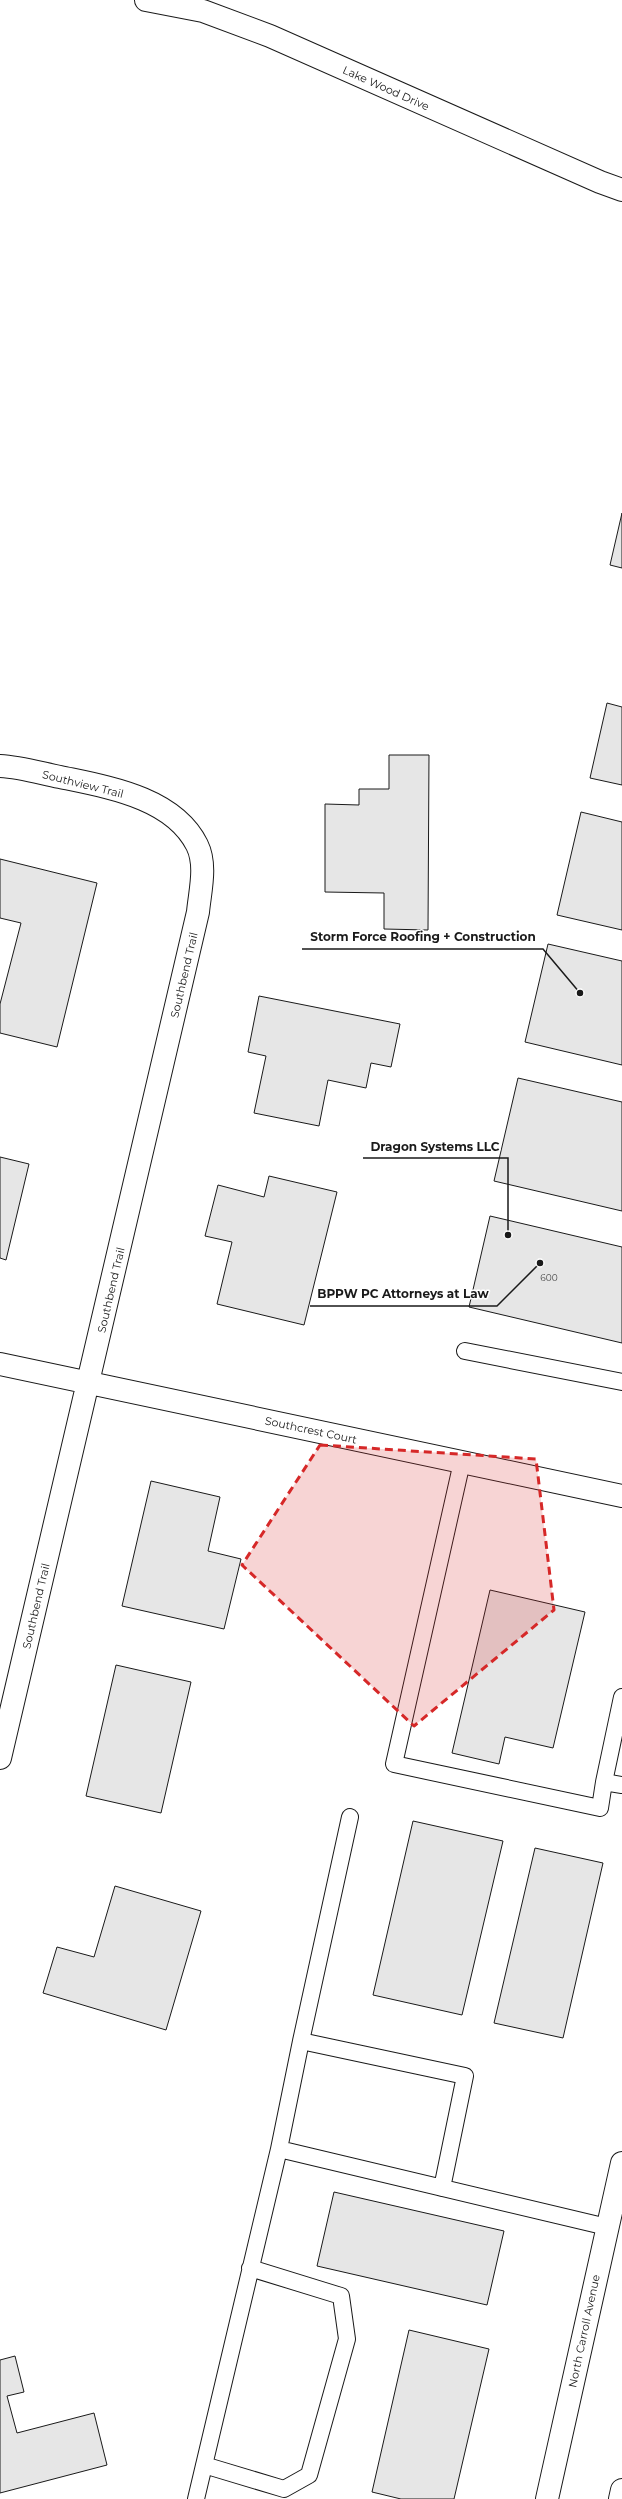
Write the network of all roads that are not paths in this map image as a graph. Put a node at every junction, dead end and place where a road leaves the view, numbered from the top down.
1 (146, 0) edge
2 (622, 190) edge
3 (0, 766) edge
4 (183, 825) joint
5 (465, 1351) dead end
6 (0, 1364) edge
7 (622, 1382) edge
8 (89, 1384) junction
9 (462, 1462) junction
10 (622, 1496) edge
11 (622, 1697) edge
12 (0, 1758) edge
13 (604, 1782) junction
14 (622, 1785) edge
15 (350, 1817) dead end
16 (301, 2040) junction
17 (278, 2149) junction
18 (622, 2163) edge
19 (442, 2188) junction
20 (607, 2227) junction
21 (250, 2268) junction
22 (204, 2464) junction
23 (622, 2490) edge
24 (196, 2499) edge
25 (547, 2499) edge
26 (620, 2499) edge

1 - 2 street, Lake Wood Drive
3 - 4 street, Southview Trail
4 - 8 street, Southbend Trail
5 - 7 lane
6 - 8 street, Southcrest Court
8 - 9 street, Southcrest Court
8 - 12 street, Southbend Trail
9 - 10 street, Southcrest Court
9 - 13 lane
11 - 13 lane
13 - 14 lane
15 - 16 lane
16 - 17 lane
16 - 19 lane
17 - 19 lane
17 - 21 lane
18 - 20 street, North Carroll Avenue
19 - 20 lane
20 - 25 street, North Carroll Avenue
21 - 22 lane
21 - 22 lane
22 - 24 lane
23 - 26 street

